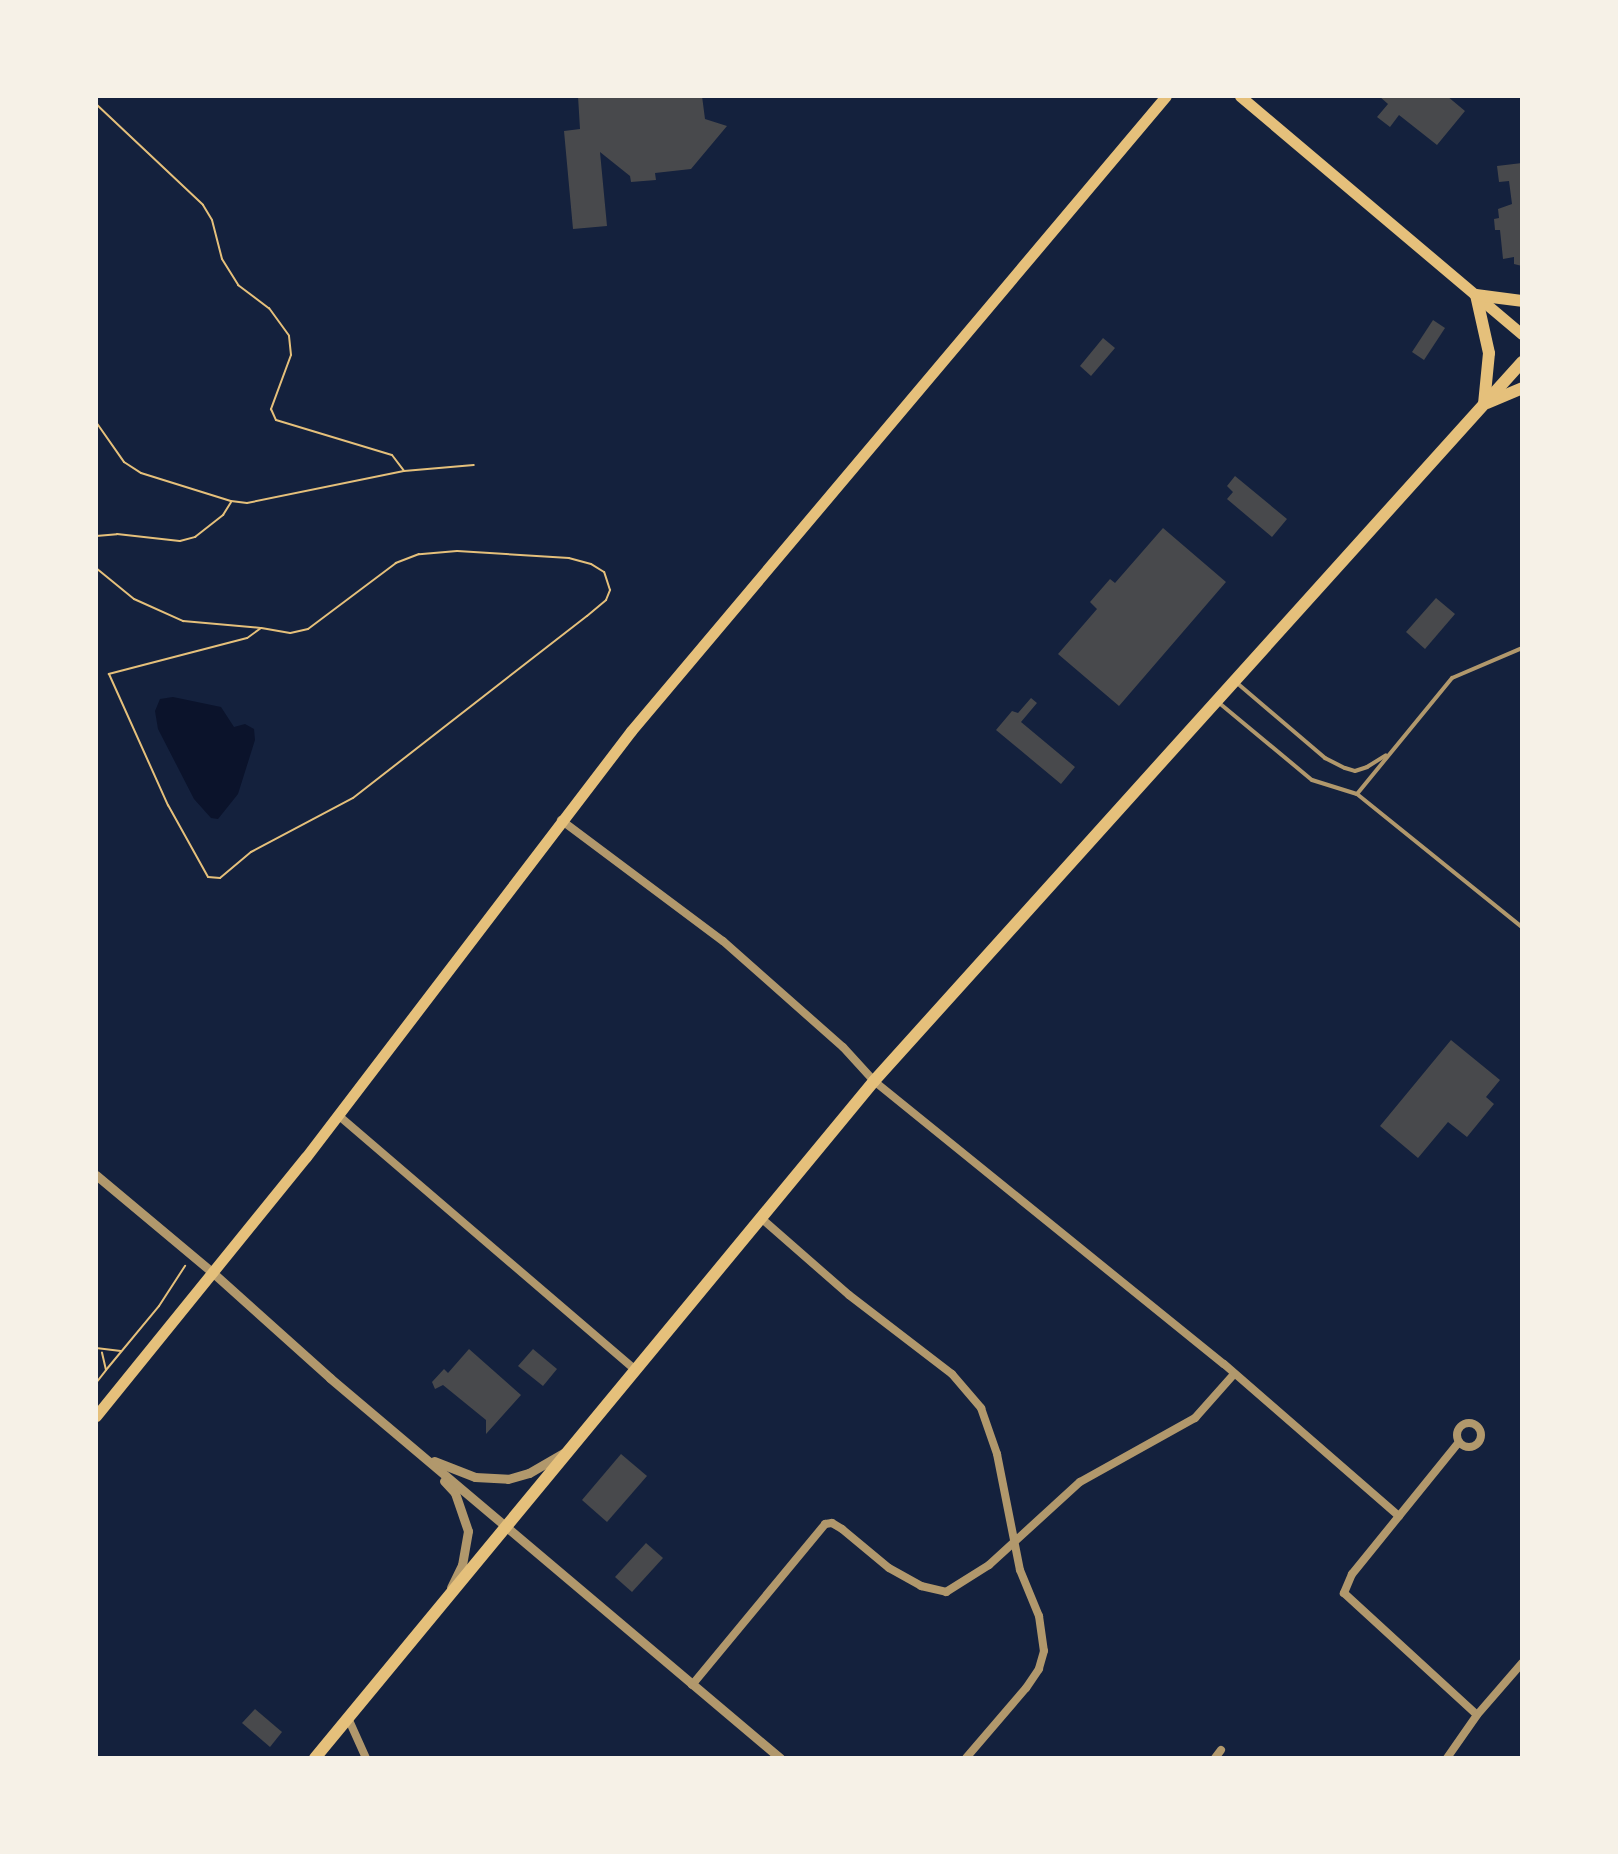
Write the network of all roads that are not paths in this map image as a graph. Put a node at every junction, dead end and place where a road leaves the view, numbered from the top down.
1 (1166, 96) edge
2 (1240, 96) edge
3 (1476, 295) junction
4 (1522, 301) edge
5 (1522, 334) edge
6 (1522, 362) edge
7 (1522, 388) edge
8 (1484, 404) junction
9 (1522, 648) edge
10 (1234, 680) junction
11 (1218, 697) junction
12 (1392, 752) junction
13 (1357, 794) junction
14 (561, 820) junction
15 (1522, 927) edge
16 (874, 1081) junction
17 (338, 1115) junction
18 (96, 1175) edge
19 (761, 1218) junction
20 (212, 1272) junction
21 (636, 1370) junction
22 (1234, 1374) junction
23 (96, 1416) edge
24 (1459, 1442) dead end
25 (571, 1448) junction
26 (424, 1457) junction
27 (1399, 1516) junction
28 (506, 1527) junction
29 (1014, 1542) junction
30 (445, 1601) junction
31 (1522, 1663) edge
32 (692, 1685) junction
33 (1477, 1715) junction
34 (348, 1718) junction
35 (1221, 1750) dead end
36 (315, 1758) edge
37 (366, 1758) edge
38 (780, 1758) edge
39 (966, 1758) edge
40 (1215, 1758) edge
41 (1447, 1758) edge

1 - 14 main road
2 - 3 main road
3 - 4 main road
3 - 5 main road
3 - 8 main road
6 - 8 main road
7 - 8 main road
8 - 10 main road
9 - 12 lane
10 - 11 main road
10 - 12 lane
11 - 13 lane
11 - 16 main road
12 - 13 lane
13 - 15 lane
14 - 16 street
14 - 17 main road
16 - 19 main road
16 - 22 street
17 - 20 main road
17 - 21 street
18 - 20 street
19 - 21 main road
19 - 29 street
20 - 23 main road
20 - 26 street
21 - 25 main road
22 - 27 street
22 - 29 street
24 - 27 street
25 - 26 street
25 - 28 main road
26 - 28 street
26 - 30 street
27 - 33 street
28 - 30 main road
28 - 32 street
29 - 32 street
29 - 39 street
30 - 34 main road
31 - 33 street
32 - 38 street
33 - 41 street
34 - 36 main road
34 - 37 street
35 - 40 street

